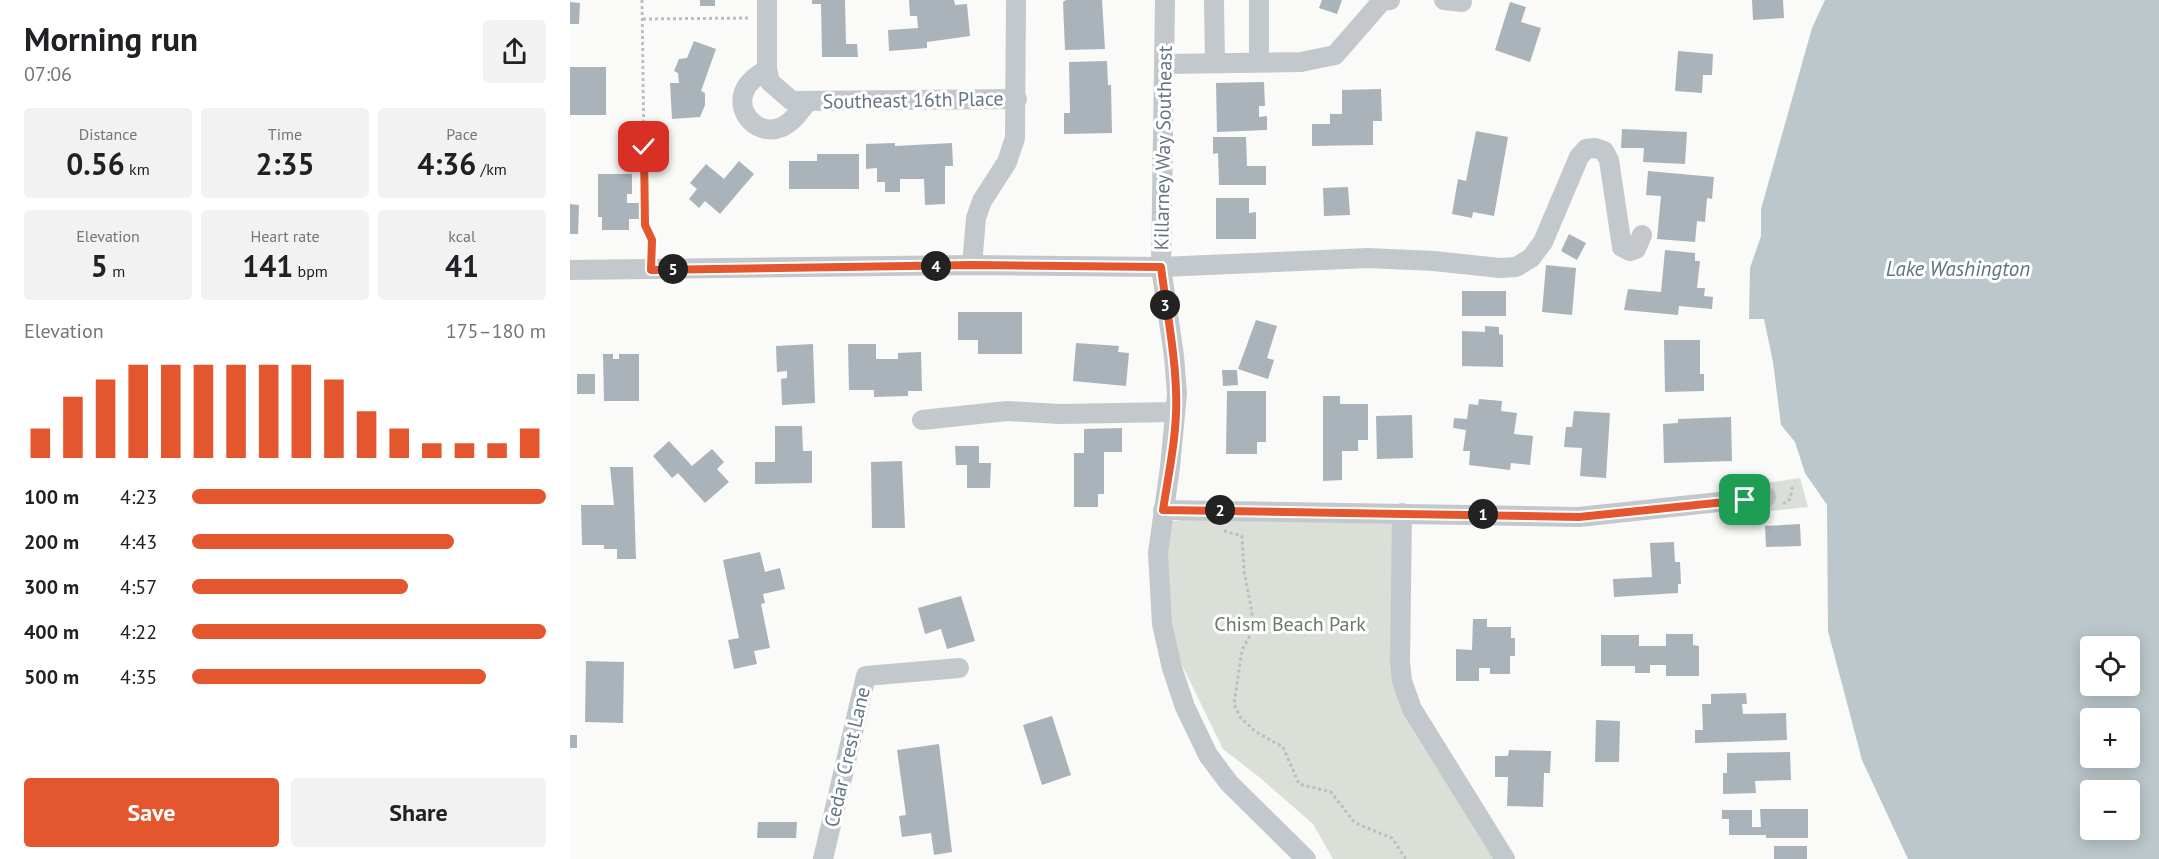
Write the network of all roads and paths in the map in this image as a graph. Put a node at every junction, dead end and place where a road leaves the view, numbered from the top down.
1 (642, 0) edge
2 (1016, 0) edge
3 (1165, 0) edge
4 (1214, 0) edge
5 (1259, 0) edge
6 (1390, 0) edge
7 (767, 9) edge
8 (642, 19) junction
9 (1259, 62) junction
10 (1215, 63) junction
11 (1164, 64) junction
12 (767, 69) junction
13 (1017, 99) junction
14 (808, 101) junction
15 (1642, 235) dead end
16 (972, 265) junction
17 (1161, 267) junction
18 (570, 270) edge
19 (651, 270) junction
20 (1175, 412) junction
21 (922, 420) dead end
22 (1766, 497) dead end
23 (1163, 510) junction
24 (1402, 513) junction
25 (1213, 531) dead end
26 (959, 668) dead end
27 (823, 859) edge
28 (1306, 859) edge
29 (1406, 859) edge
30 (1504, 859) edge

1 - 8 path
2 - 13 street
3 - 11 street, Killarney Way Southeast
4 - 10 street
5 - 9 street
6 - 9 street
7 - 8 path
7 - 12 street
8 - 19 path
9 - 10 street
10 - 11 street
11 - 17 street, Killarney Way Southeast
12 - 14 street, Southeast 16th Place
12 - 14 street, Southeast 16th Place
13 - 14 street, Southeast 16th Place
13 - 16 street
15 - 17 street
16 - 17 street
16 - 19 street
17 - 20 street, Killarney Way Southeast
18 - 19 street
20 - 21 street
20 - 23 street, Killarney Way Southeast
22 - 24 street
23 - 24 street
23 - 28 street, Killarney Way Southeast
24 - 30 street
25 - 29 path
26 - 27 street, Cedar Crest Lane

